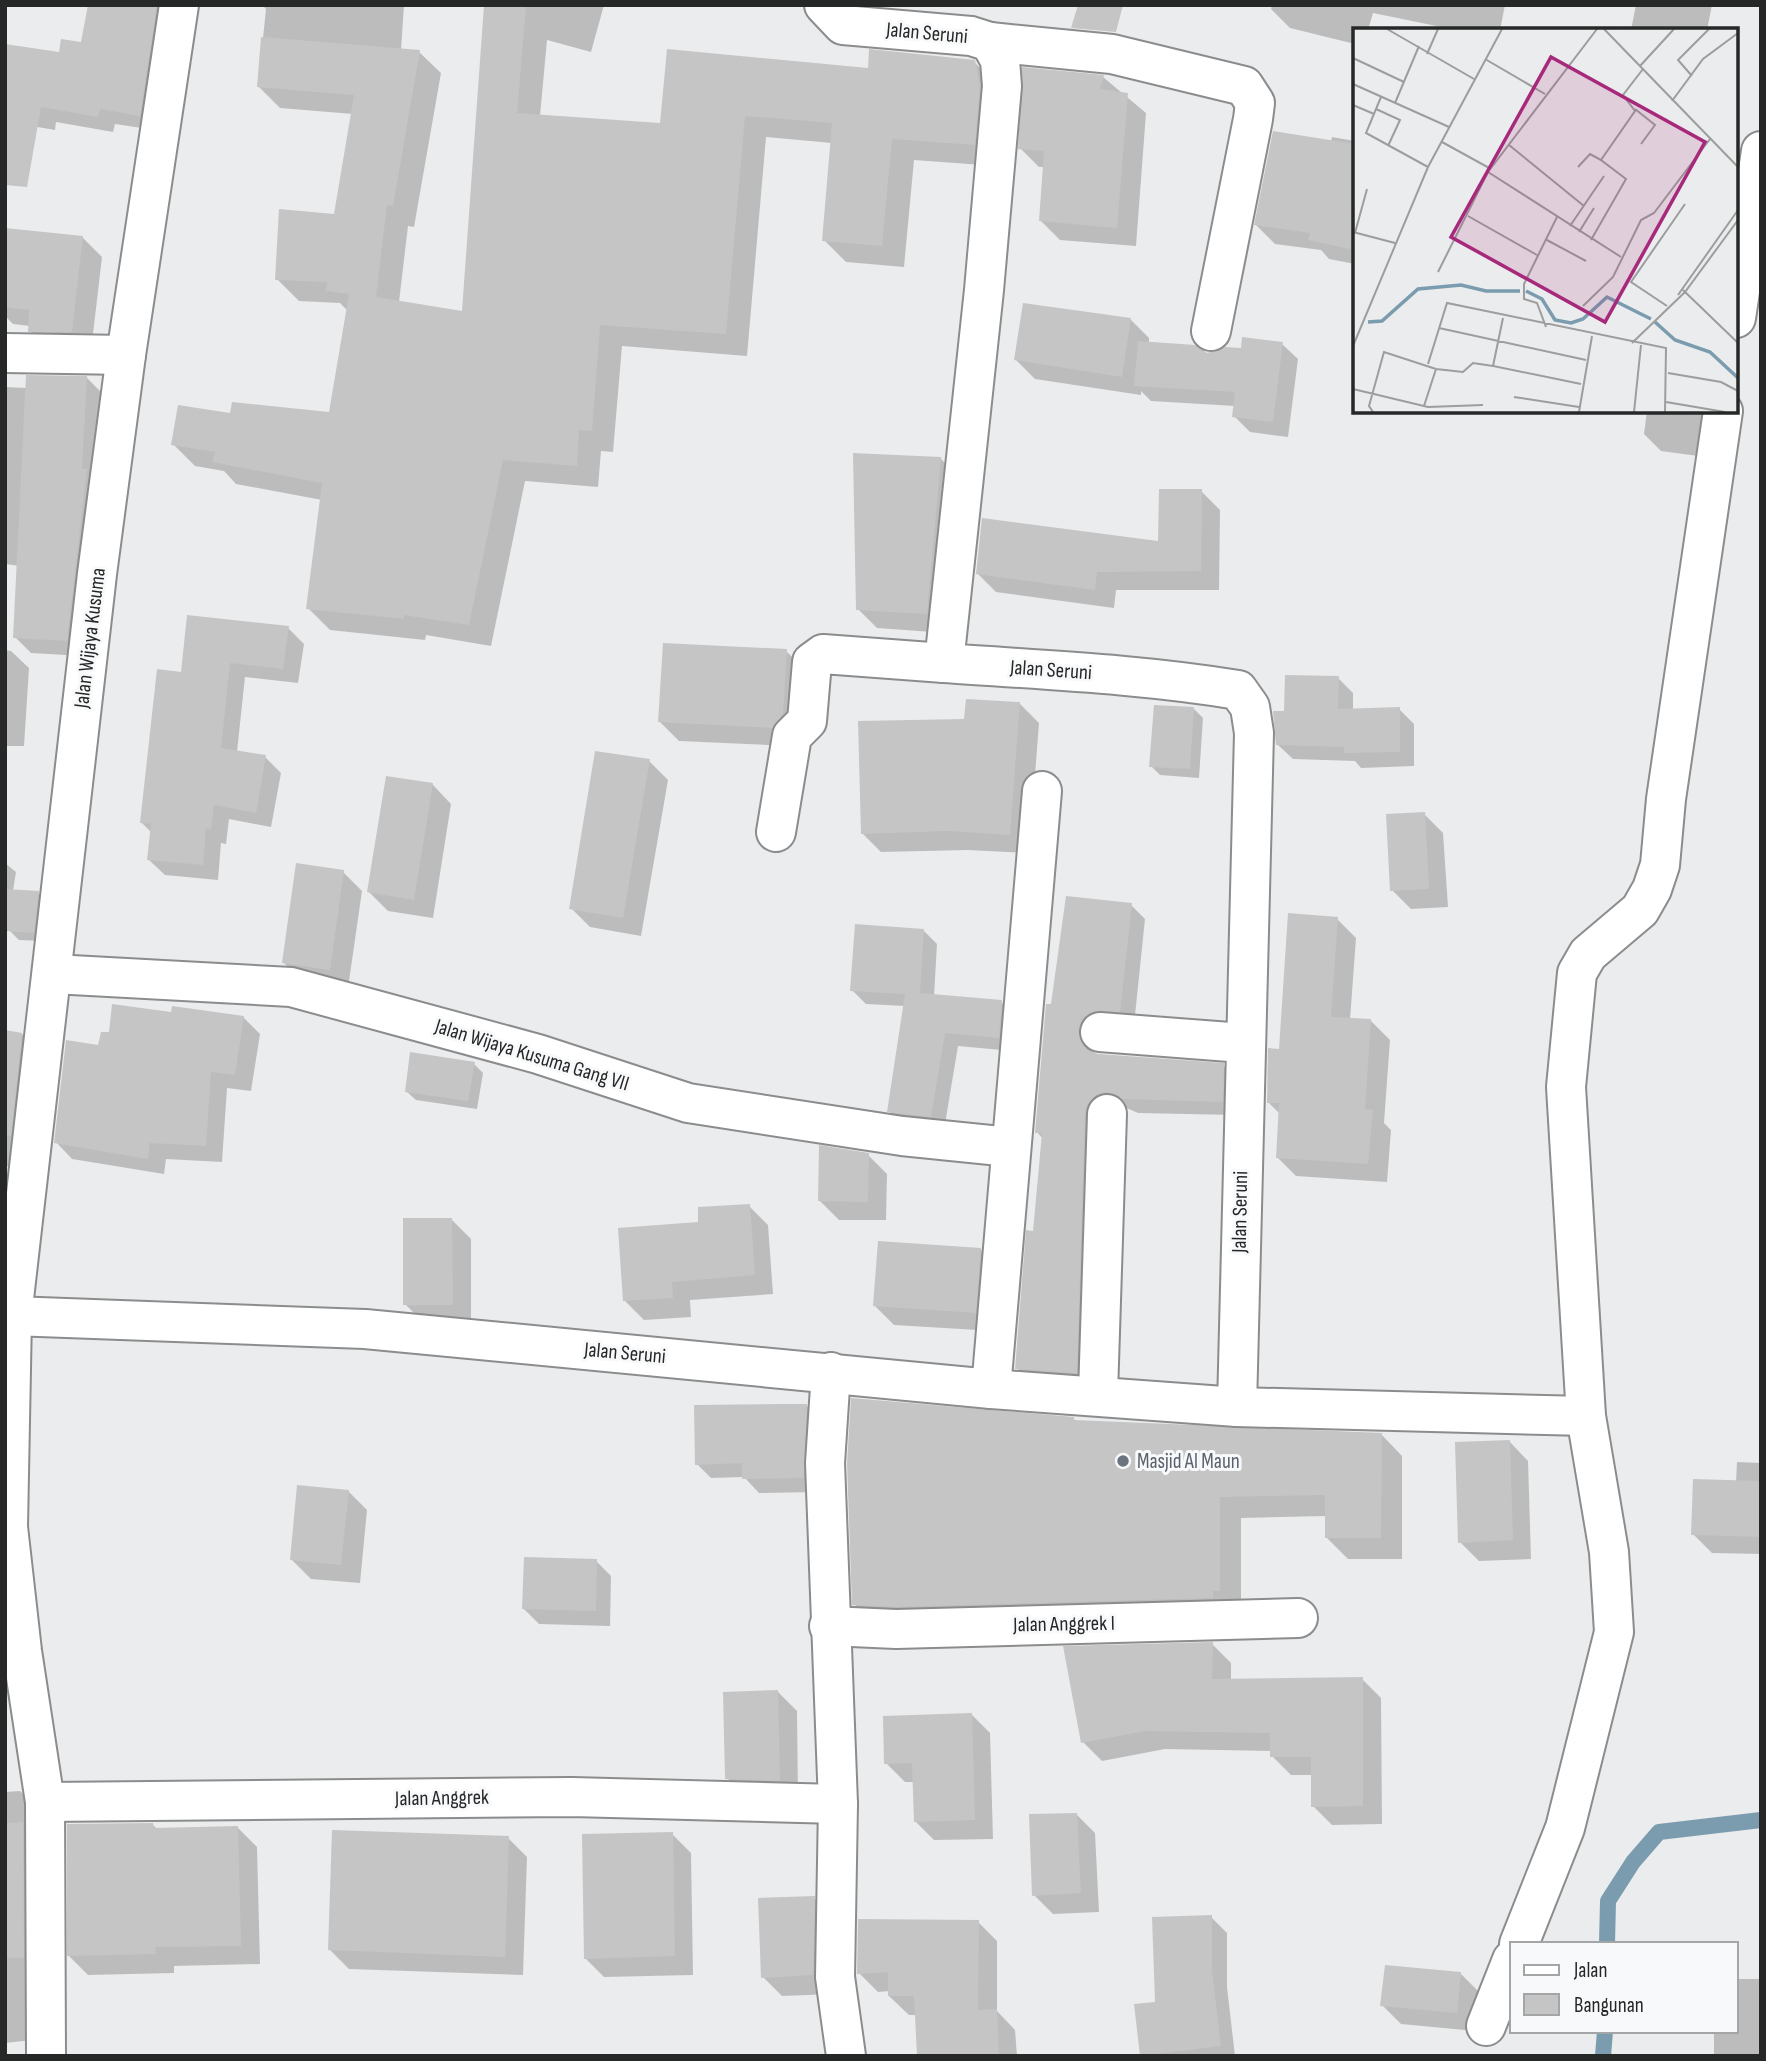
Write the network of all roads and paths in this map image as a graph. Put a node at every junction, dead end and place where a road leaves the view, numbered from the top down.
1 (178, 5) edge
2 (824, 5) edge
3 (990, 42) junction
4 (1761, 151) edge
5 (1738, 305) edge
6 (1211, 331) dead end
7 (5, 353) edge
8 (126, 355) junction
9 (1723, 413) edge
10 (944, 663) junction
11 (1042, 791) dead end
12 (776, 832) dead end
13 (53, 974) junction
14 (1100, 1032) dead end
15 (1243, 1044) junction
16 (1107, 1114) dead end
17 (1010, 1147) junction
18 (10, 1273) edge
19 (12, 1316) junction
20 (831, 1372) junction
21 (991, 1389) junction
22 (1098, 1394) junction
23 (1237, 1408) junction
24 (1586, 1416) junction
25 (1298, 1618) dead end
26 (829, 1626) junction
27 (45, 1802) junction
28 (838, 1804) junction
29 (1520, 1942) edge
30 (1510, 1965) edge
31 (1486, 2026) dead end
32 (844, 2045) edge
33 (46, 2056) edge

1 - 8 street, Jalan Wijaya Kusuma
2 - 3 street, Jalan Seruni
3 - 6 street
3 - 10 street, Jalan Seruni
4 - 5 street
7 - 8 street
8 - 13 street, Jalan Wijaya Kusuma
9 - 24 street
10 - 12 street
10 - 15 street, Jalan Seruni
11 - 17 street
13 - 17 street, Jalan Wijaya Kusuma Gang VII
13 - 18 street, Jalan Wijaya Kusuma
14 - 15 street
15 - 23 street, Jalan Seruni
16 - 22 street
17 - 21 street
18 - 19 street, Jalan Wijaya Kusuma
19 - 20 street, Jalan Seruni
19 - 27 street, Jalan Wijaya Kusuma
20 - 21 street, Jalan Seruni
20 - 26 street
21 - 22 street, Jalan Seruni
22 - 23 street, Jalan Seruni
23 - 24 street, Jalan Seruni
24 - 29 street
25 - 26 street, Jalan Anggrek I
26 - 28 street
27 - 28 street, Jalan Anggrek
27 - 33 street, Jalan Wijaya Kusuma
28 - 32 street
30 - 31 street

